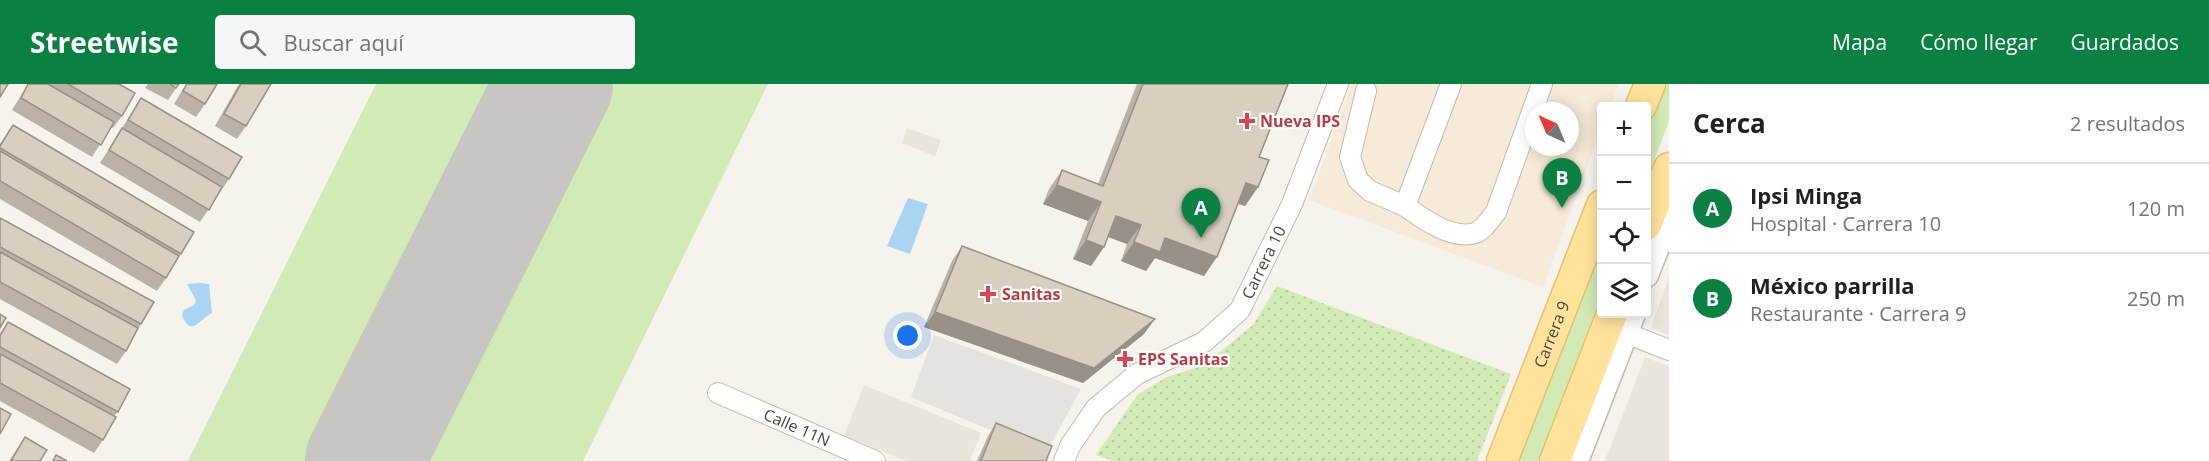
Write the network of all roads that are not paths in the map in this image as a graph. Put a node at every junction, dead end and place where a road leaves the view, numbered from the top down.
1 (1338, 84) edge
2 (1451, 84) edge
3 (1542, 84) edge
4 (1650, 84) edge
5 (1361, 86) edge
6 (1643, 102) edge
7 (1669, 168) edge
8 (1405, 206) junction
9 (1600, 210) edge
10 (1651, 215) edge
11 (1669, 217) edge
12 (1651, 264) edge
13 (1620, 322) edge
14 (1669, 350) edge
15 (718, 393) dead end
16 (875, 461) edge
17 (1064, 461) edge
18 (1502, 461) edge
19 (1555, 461) edge
20 (1576, 461) edge

1 - 17 street, Carrera 10
2 - 8 street
3 - 8 street
4 - 6 main road
5 - 8 street
7 - 10 main road
9 - 18 main road, Carrera 9
11 - 12 street
13 - 14 street
13 - 19 main road
13 - 20 street
15 - 16 street, Calle 11N

